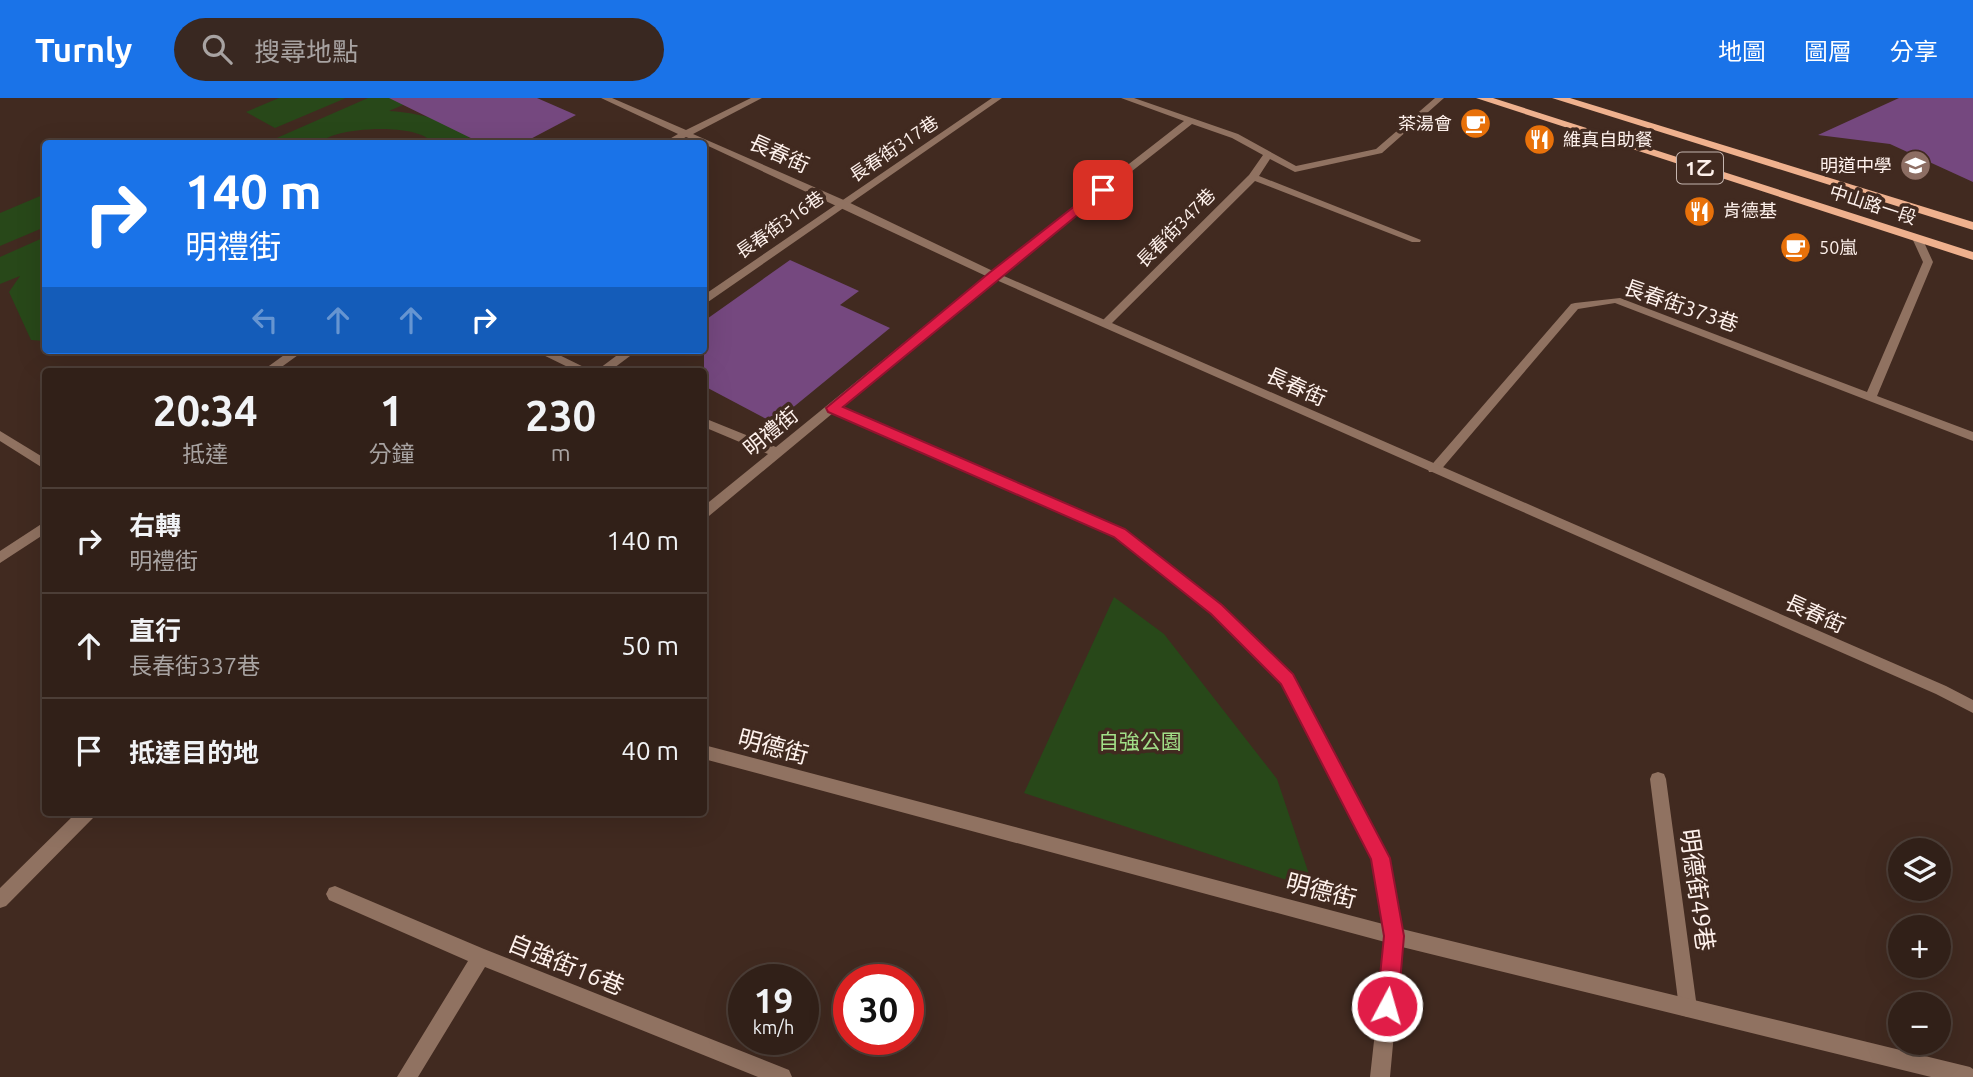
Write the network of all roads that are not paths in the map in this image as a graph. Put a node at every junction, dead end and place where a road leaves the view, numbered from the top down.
1 (605, 98) edge
2 (758, 98) edge
3 (998, 98) edge
4 (1440, 98) edge
5 (1482, 98) edge
6 (1558, 98) edge
7 (1132, 99) edge
8 (1191, 121) junction
9 (684, 134) junction
10 (673, 140) edge
11 (698, 140) edge
12 (707, 144) edge
13 (1268, 154) junction
14 (1253, 177) junction
15 (842, 203) junction
16 (1973, 226) edge
17 (1917, 238) junction
18 (1416, 240) dead end
19 (1973, 256) edge
20 (993, 275) junction
21 (707, 298) edge
22 (1105, 324) junction
23 (293, 354) edge
24 (548, 354) edge
25 (626, 354) edge
26 (272, 368) edge
27 (579, 368) edge
28 (606, 368) edge
29 (1871, 397) junction
30 (833, 408) junction
31 (707, 423) edge
32 (0, 435) edge
33 (1973, 438) edge
34 (775, 452) junction
35 (42, 463) edge
36 (1434, 469) junction
37 (707, 510) edge
38 (42, 529) edge
39 (0, 558) edge
40 (1973, 707) edge
41 (707, 753) edge
42 (1658, 779) dead end
43 (84, 816) edge
44 (335, 894) dead end
45 (0, 900) edge
46 (1394, 936) junction
47 (481, 957) junction
48 (1688, 1008) junction
49 (407, 1077) edge
50 (782, 1077) edge
51 (1380, 1077) edge
52 (1970, 1077) edge

1 - 9 street, 長春街
2 - 9 street
3 - 15 street, 長春街317巷
4 - 13 street
5 - 17 main road, 中山路一段 / 1乙
6 - 16 main road, 中山路一段 / 1乙
7 - 8 street
8 - 13 street
8 - 20 street, 明禮街
9 - 10 street
9 - 11 street, 長春街
12 - 15 street, 長春街
13 - 14 street, 長春街347巷
14 - 18 street
14 - 22 street, 長春街347巷
15 - 20 street, 長春街
15 - 21 street, 長春街316巷
17 - 19 main road, 中山路一段 / 1乙
17 - 29 street
20 - 22 street, 長春街
20 - 30 street, 明禮街
22 - 36 street, 長春街
23 - 26 street
24 - 27 street
25 - 28 street
29 - 33 street, 長春街373巷
29 - 36 street, 長春街373巷
30 - 34 street, 明禮街
30 - 46 street
31 - 34 street
32 - 35 street
34 - 37 street, 明禮街
36 - 40 street, 長春街
38 - 39 street
41 - 46 street, 明德街
42 - 48 street, 明德街49巷
43 - 45 street
44 - 47 street, 自強街16巷
46 - 48 street, 明德街
46 - 51 street
47 - 49 street
47 - 50 street, 自強街16巷
48 - 52 street, 明德街

